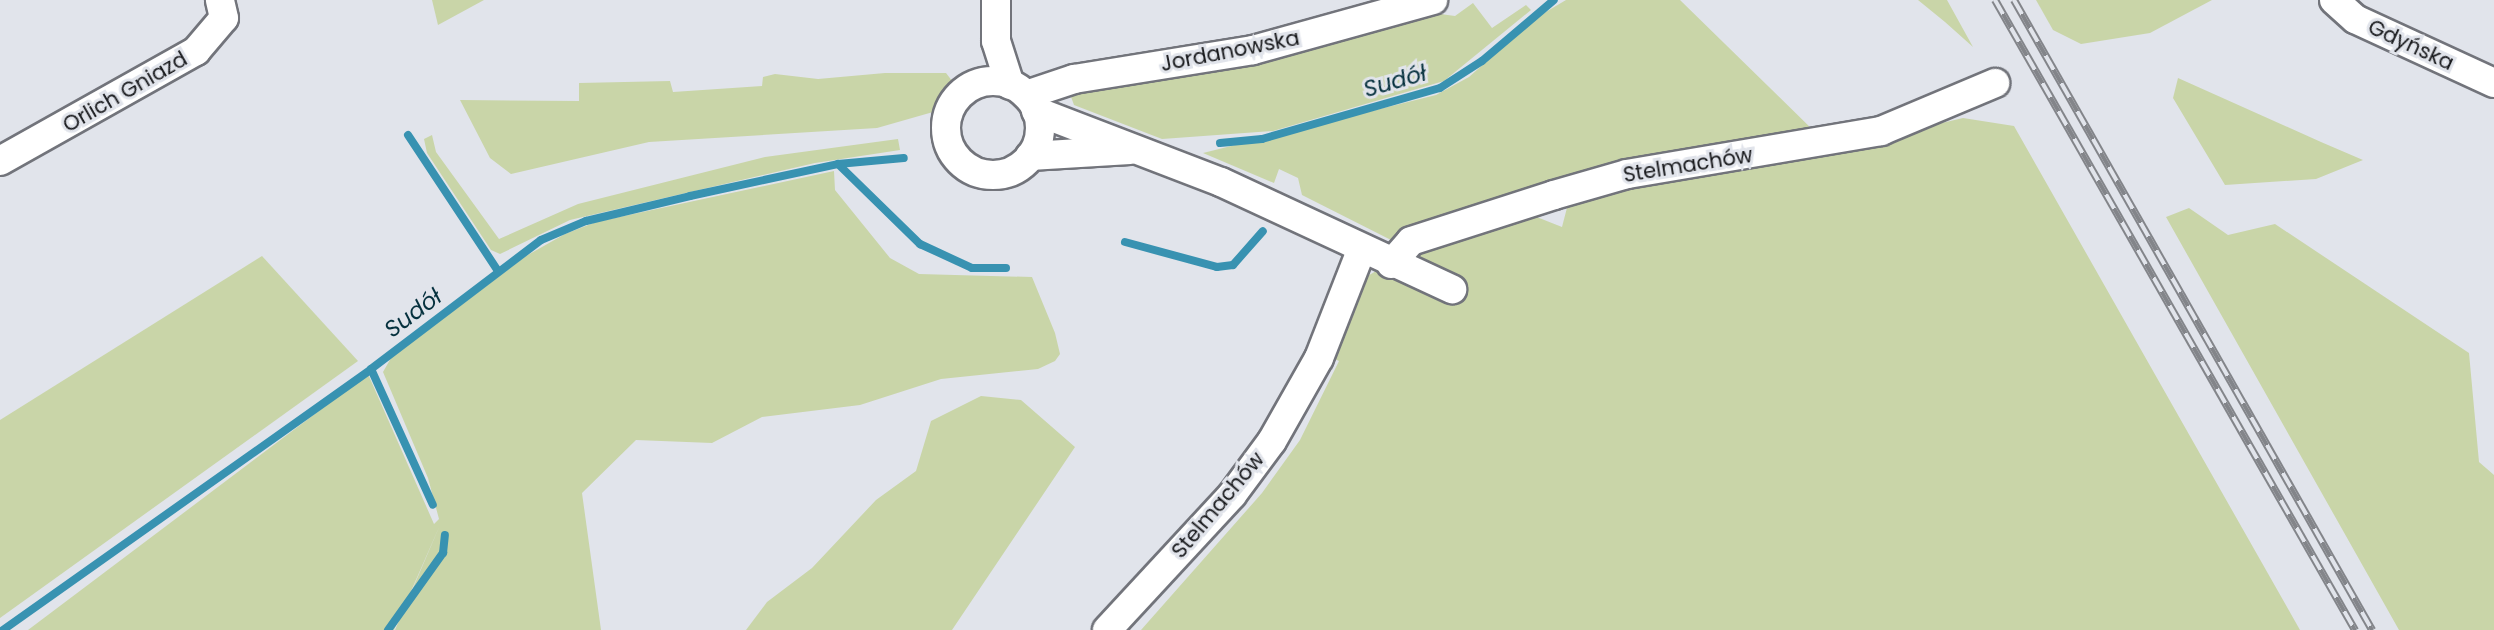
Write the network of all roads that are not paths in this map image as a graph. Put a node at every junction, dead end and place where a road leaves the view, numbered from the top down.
1 (220, 0) edge
2 (996, 0) edge
3 (1433, 0) edge
4 (2334, 0) edge
5 (996, 41) junction
6 (979, 83) junction
7 (1995, 83) dead end
8 (2494, 83) edge
9 (1024, 97) junction
10 (1132, 149) junction
11 (1030, 156) junction
12 (0, 161) edge
13 (1362, 251) junction
14 (1391, 264) junction
15 (1452, 289) dead end
16 (1107, 630) edge

1 - 12 street, Orlich Gniazd
2 - 5 street
3 - 9 street, Jordanowska
4 - 8 street, Gdyńska
5 - 6 street
5 - 9 street
6 - 9 street
6 - 11 street
7 - 14 street, Stelmachów
9 - 10 street
9 - 11 street
10 - 11 street
10 - 13 street
13 - 14 street
13 - 16 street, Stelmachów
14 - 15 street

